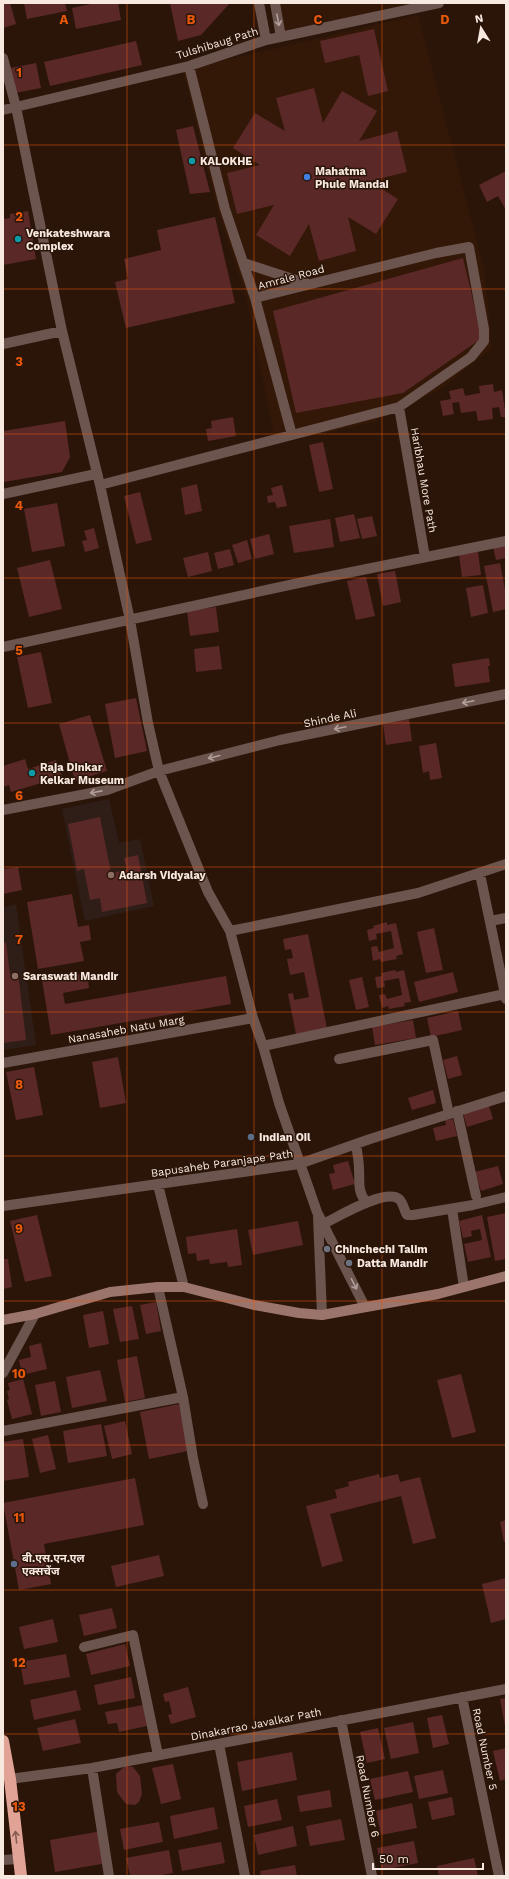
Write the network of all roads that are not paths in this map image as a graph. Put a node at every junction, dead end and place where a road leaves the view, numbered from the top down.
1 (259, 3) edge
2 (275, 3) edge
3 (439, 3) edge
4 (281, 37) junction
5 (266, 40) junction
6 (3, 58) edge
7 (189, 66) junction
8 (16, 107) junction
9 (3, 110) edge
10 (244, 263) junction
11 (309, 284) junction
12 (256, 298) junction
13 (62, 331) junction
14 (3, 344) edge
15 (399, 407) junction
16 (292, 435) junction
17 (96, 474) junction
18 (100, 484) junction
19 (3, 494) edge
20 (506, 541) edge
21 (426, 557) junction
22 (130, 620) junction
23 (3, 647) edge
24 (506, 694) edge
25 (159, 771) junction
26 (3, 810) edge
27 (506, 864) edge
28 (480, 874) junction
29 (506, 918) edge
30 (490, 921) junction
31 (230, 932) junction
32 (506, 997) edge
33 (253, 1018) junction
34 (263, 1046) junction
35 (339, 1059) dead end
36 (3, 1063) edge
37 (506, 1096) edge
38 (453, 1112) junction
39 (356, 1144) junction
40 (299, 1164) junction
41 (158, 1185) junction
42 (476, 1196) dead end
43 (506, 1197) edge
44 (366, 1202) junction
45 (3, 1206) edge
46 (452, 1209) junction
47 (317, 1212) junction
48 (324, 1224) junction
49 (506, 1276) edge
50 (158, 1287) junction
51 (184, 1287) junction
52 (464, 1288) junction
53 (365, 1307) junction
54 (36, 1314) junction
55 (322, 1315) junction
56 (3, 1320) edge
57 (3, 1373) edge
58 (183, 1397) junction
59 (3, 1431) edge
60 (203, 1504) dead end
61 (84, 1647) dead end
62 (506, 1689) edge
63 (462, 1697) junction
64 (341, 1720) junction
65 (3, 1740) edge
66 (219, 1744) junction
67 (158, 1756) junction
68 (5, 1765) edge
69 (92, 1768) junction
70 (10, 1779) junction
71 (18, 1859) junction
72 (3, 1860) edge
73 (21, 1876) edge
74 (109, 1876) edge
75 (245, 1876) edge
76 (372, 1876) edge
77 (499, 1876) edge

1 - 5 street
2 -> 4 street
3 - 4 street, Tulshibaug Path
4 - 5 street, Tulshibaug Path
5 - 7 street, Tulshibaug Path
6 - 8 street
7 - 8 street, Tulshibaug Path
7 - 10 street
8 - 9 street, Tulshibaug Path
8 - 13 street
10 - 11 street
10 - 12 street
11 - 12 street, Amrale Road
11 - 15 street, Amrale Road
12 - 16 street, Amrale Road
13 - 14 street
13 - 17 street
15 - 16 street
15 - 21 street, Haribhau More Path
16 - 18 street
17 - 18 street
17 - 19 street
18 - 22 street
20 - 21 street
21 - 22 street
22 - 23 street
22 - 25 street
24 -> 25 street, Shinde Ali
25 -> 26 street, Shinde Ali
25 - 31 street
27 - 28 street
28 - 30 street
28 - 31 street
29 - 30 street
30 - 32 street
31 - 33 street
32 - 34 street
33 - 34 street
33 - 36 street, Nanasaheb Natu Marg
34 - 40 street
35 - 38 street
37 - 38 street, Bapusaheb Paranjape Path
38 - 39 street, Bapusaheb Paranjape Path
38 - 42 street
39 - 40 street, Bapusaheb Paranjape Path
39 - 44 street
40 - 41 street, Bapusaheb Paranjape Path
40 - 47 street
41 - 45 street, Bapusaheb Paranjape Path
41 - 51 street
43 - 46 street
44 - 46 street
44 - 48 street
46 - 52 street
47 - 48 street
47 - 55 street
48 -> 53 street
49 - 52 street
50 - 51 street
50 - 54 street
50 - 58 street
51 - 55 street
52 - 53 street
53 - 55 street
54 - 56 street
54 - 57 street
58 - 59 street
58 - 60 street
61 - 67 street
62 - 63 street, Dinakarrao Javalkar Path
63 - 64 street, Dinakarrao Javalkar Path
63 - 77 street, Road Number 5
64 - 66 street, Dinakarrao Javalkar Path
64 - 76 street, Road Number 6
65 - 68 highway
66 - 67 street, Dinakarrao Javalkar Path
66 - 75 street
67 - 69 street, Dinakarrao Javalkar Path
68 - 70 highway
69 - 70 street, Dinakarrao Javalkar Path
69 - 74 street
71 -> 70 highway
71 - 72 street
71 - 73 highway

